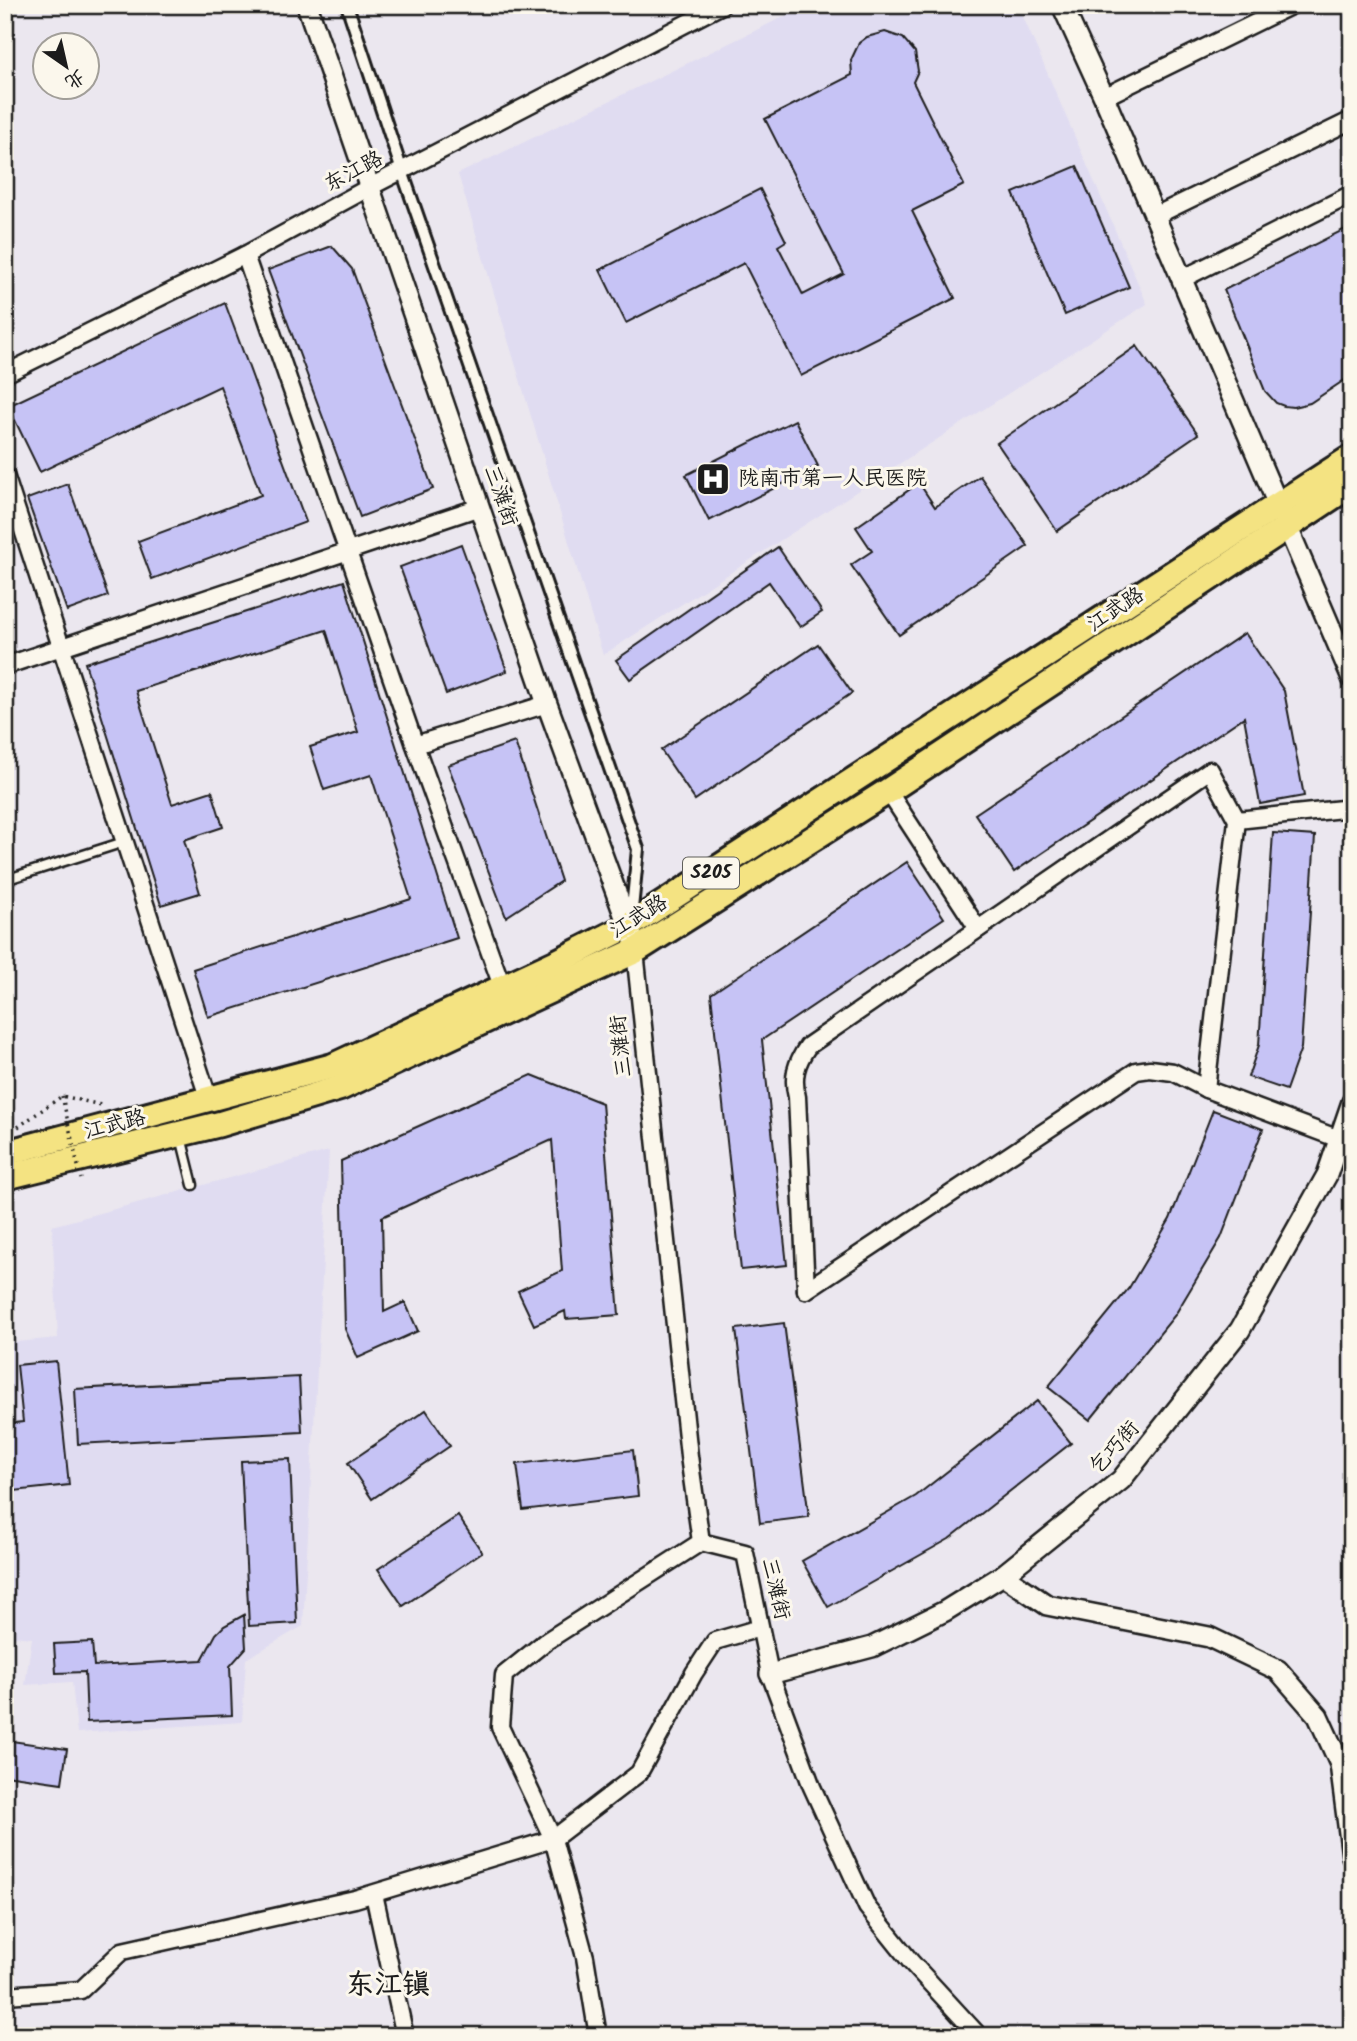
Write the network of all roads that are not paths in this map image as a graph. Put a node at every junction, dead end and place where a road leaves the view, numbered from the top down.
1 (307, 5) edge
2 (347, 5) edge
3 (722, 5) edge
4 (1062, 5) edge
5 (1292, 5) edge
6 (1104, 97) junction
7 (1352, 120) edge
8 (402, 171) junction
9 (370, 187) junction
10 (1352, 194) edge
11 (1155, 216) junction
12 (245, 255) junction
13 (1182, 279) junction
14 (5, 374) edge
15 (1352, 457) edge
16 (5, 475) edge
17 (1352, 484) edge
18 (480, 507) junction
19 (1283, 516) junction
20 (347, 551) junction
21 (60, 647) junction
22 (5, 666) edge
23 (1352, 678) edge
24 (547, 704) junction
25 (415, 745) junction
26 (888, 791) junction
27 (1352, 808) edge
28 (1237, 820) junction
29 (124, 842) junction
30 (5, 880) edge
31 (630, 925) junction
32 (978, 929) junction
33 (635, 951) junction
34 (502, 986) junction
35 (1206, 1089) junction
36 (209, 1100) junction
37 (1352, 1102) edge
38 (180, 1134) junction
39 (1339, 1139) junction
40 (5, 1153) edge
41 (5, 1177) edge
42 (193, 1185) dead end
43 (701, 1542) junction
44 (1003, 1575) junction
45 (760, 1628) junction
46 (770, 1674) junction
47 (553, 1839) junction
48 (1352, 1856) edge
49 (374, 1894) junction
50 (5, 1995) edge
51 (405, 2036) edge
52 (598, 2036) edge
53 (979, 2036) edge

1 - 9 street, 三滩街
2 - 8 street
3 - 8 street, 东江路
4 - 6 street
5 - 6 street
6 - 11 street
7 - 11 street
8 - 9 street, 东江路
8 - 31 street
9 - 12 street, 东江路
9 - 18 street, 三滩街
10 - 13 street
11 - 13 street
12 - 14 street, 东江路
12 - 20 street
13 - 19 street
15 - 19 main road, 江武路 / S205
16 - 21 street
17 - 19 main road, 江武路 / S205
18 - 20 street
18 - 24 street, 三滩街
19 - 23 street
19 - 26 main road, 江武路 / S205
19 - 31 main road, 江武路 / S205
20 - 21 street
20 - 25 street
21 - 22 street
21 - 29 street
24 - 25 street
24 - 31 street, 三滩街
25 - 34 street
26 - 32 street
26 - 33 main road, 江武路 / S205
27 - 28 street
28 - 32 street
28 - 35 street
29 - 30 lane
29 - 36 street
31 - 33 street, 三滩街
31 - 34 main road, 江武路 / S205
32 - 35 street
33 - 38 main road, 江武路 / S205
33 - 43 street, 三滩街
34 - 36 main road, 江武路 / S205
35 - 39 street
36 - 40 main road, 江武路 / S205
37 - 39 street, 乞巧街
38 - 41 main road, 江武路 / S205
38 - 42 lane
39 - 44 street, 乞巧街
43 - 45 street, 三滩街
43 - 47 street
44 - 46 street, 乞巧街
44 - 48 street
45 - 46 street, 三滩街
45 - 47 street
46 - 53 street, 三滩街
47 - 49 street
47 - 52 street
49 - 50 street
49 - 51 street

